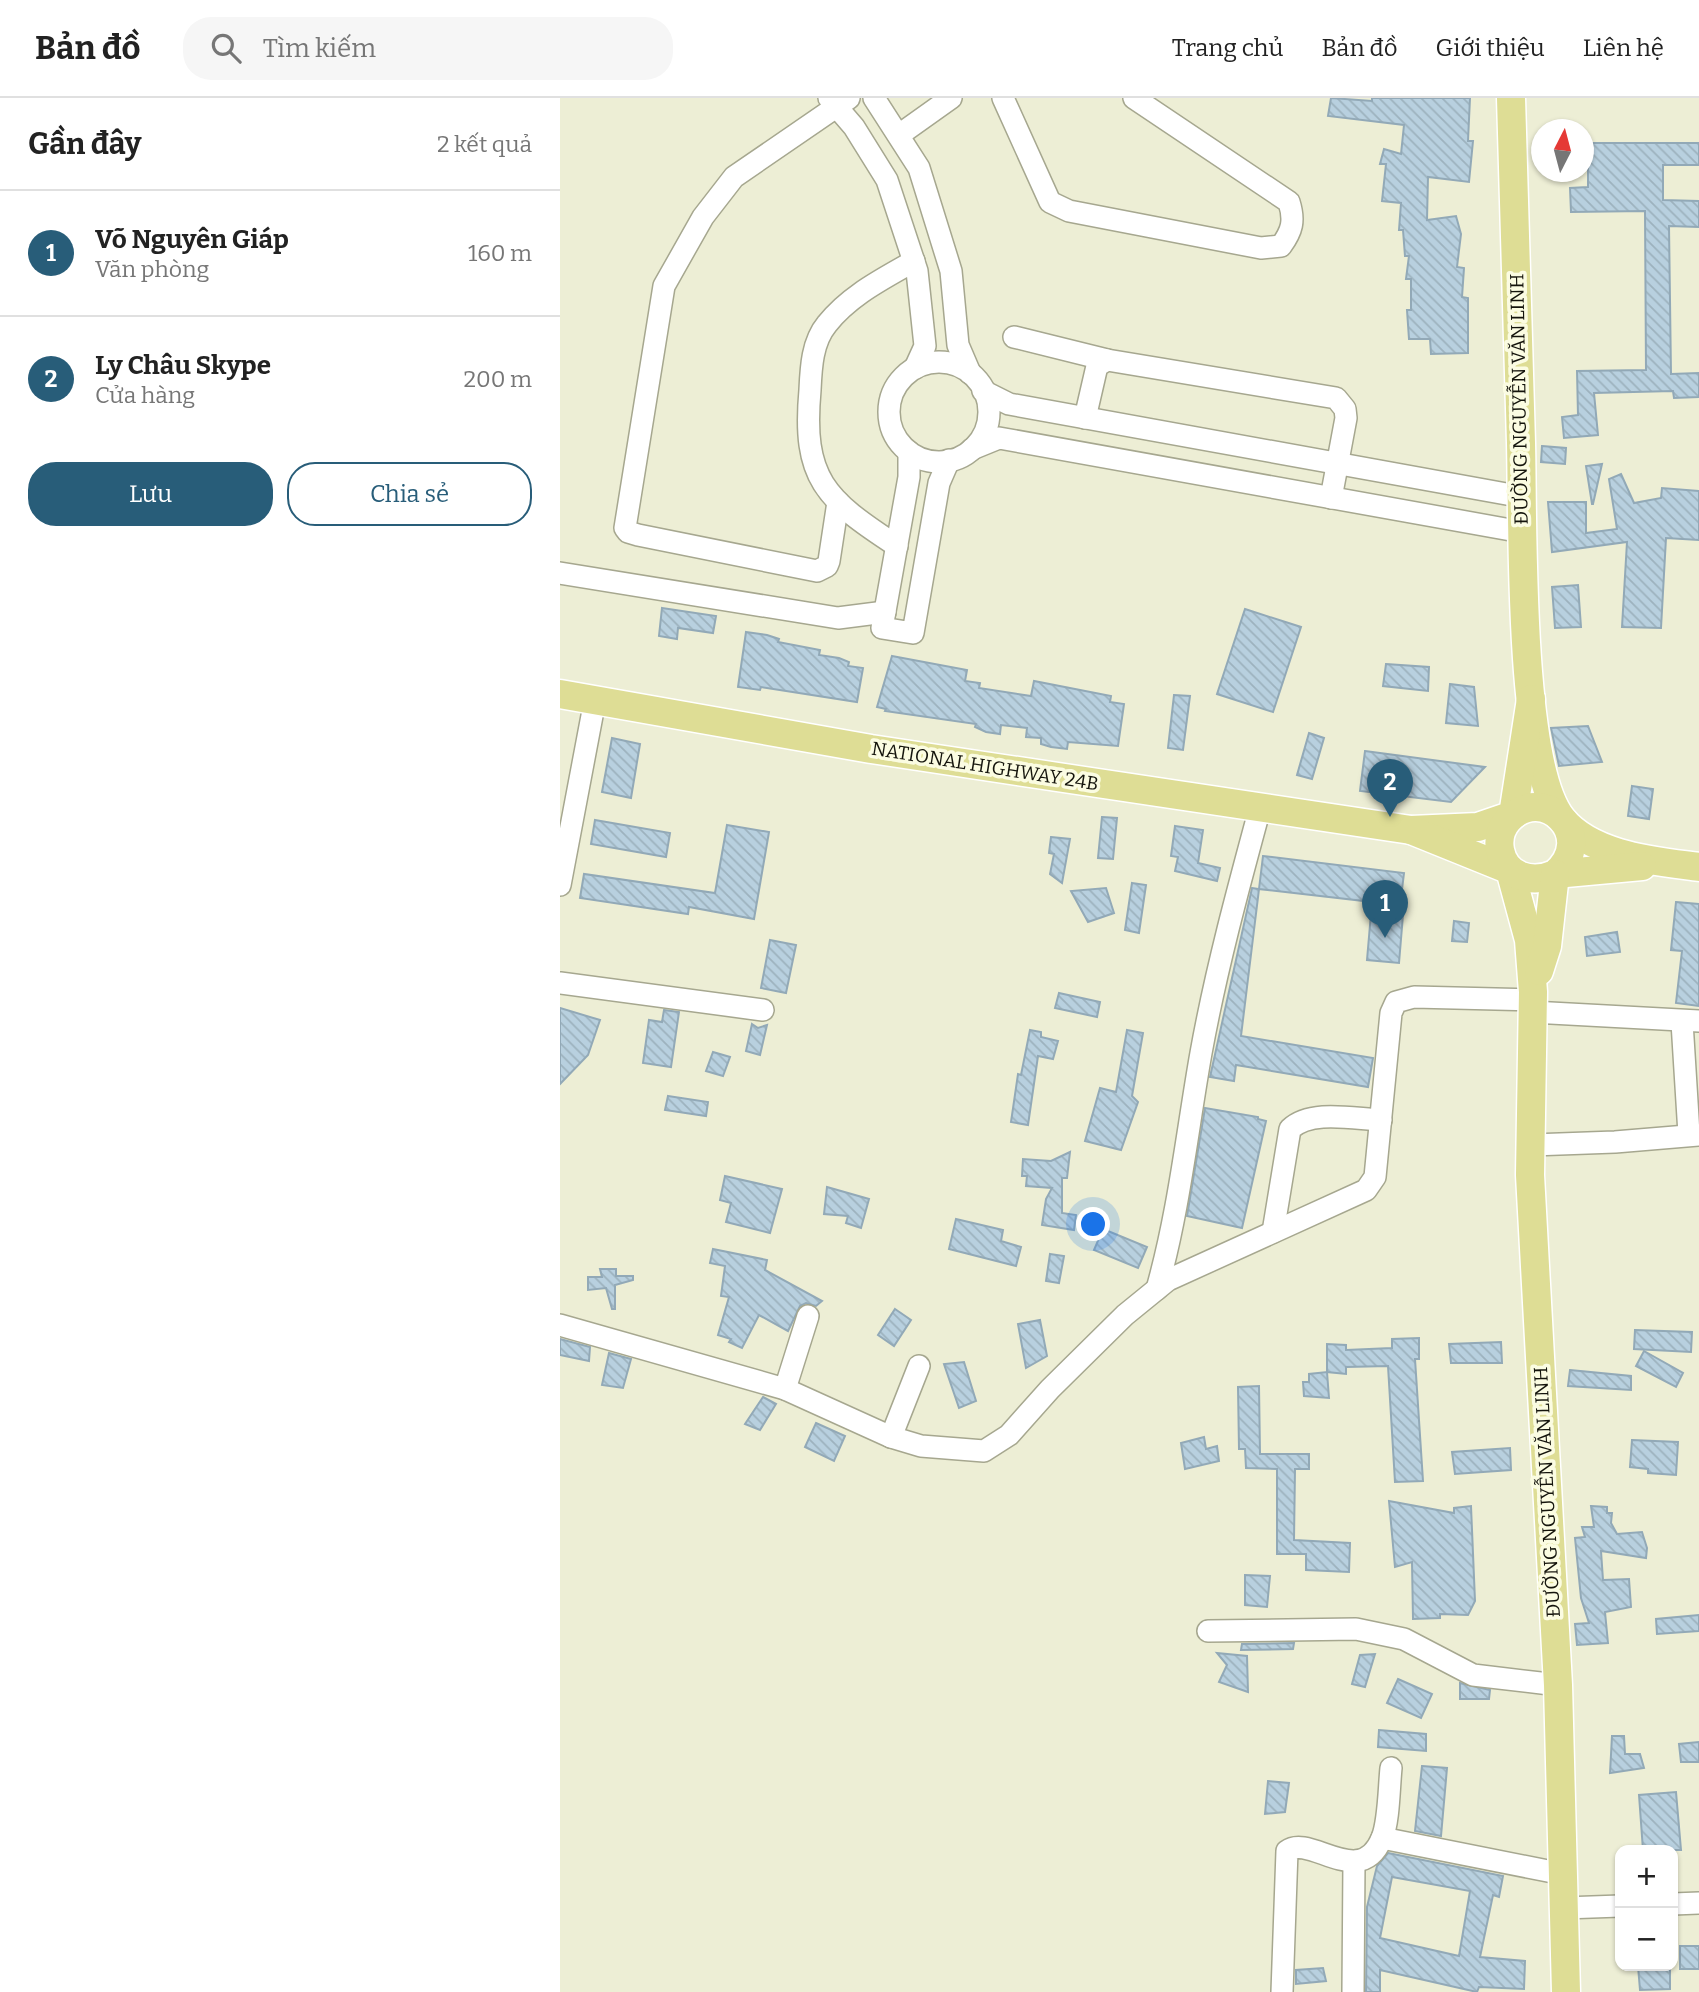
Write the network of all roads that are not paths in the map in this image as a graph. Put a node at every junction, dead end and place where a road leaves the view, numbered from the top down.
1 (874, 98) edge
2 (951, 98) edge
3 (1003, 98) edge
4 (1134, 98) edge
5 (1511, 98) edge
6 (838, 101) edge
7 (899, 135) junction
8 (914, 261) junction
9 (1014, 337) dead end
10 (1107, 360) junction
11 (915, 368) junction
12 (970, 373) junction
13 (983, 391) junction
14 (1085, 418) junction
15 (972, 449) junction
16 (909, 452) junction
17 (949, 460) junction
18 (1339, 464) junction
19 (1522, 497) junction
20 (1331, 498) junction
21 (838, 502) junction
22 (1522, 532) junction
23 (897, 546) junction
24 (560, 573) edge
25 (885, 612) junction
26 (560, 694) edge
27 (1531, 699) junction
28 (595, 700) junction
29 (1260, 808) junction
30 (1513, 815) junction
31 (1562, 819) junction
32 (1411, 830) junction
33 (1689, 866) edge
34 (1510, 870) junction
35 (1555, 874) junction
36 (560, 885) edge
37 (560, 983) edge
38 (1533, 1001) junction
39 (763, 1010) dead end
40 (1691, 1021) edge
41 (1381, 1120) junction
42 (1694, 1135) edge
43 (1532, 1145) junction
44 (1273, 1232) junction
45 (1157, 1289) junction
46 (808, 1316) dead end
47 (560, 1325) edge
48 (919, 1366) dead end
49 (785, 1389) junction
50 (891, 1437) junction
51 (1208, 1630) dead end
52 (1558, 1685) junction
53 (1391, 1768) dead end
54 (1382, 1838) junction
55 (1354, 1862) junction
56 (1563, 1874) junction
57 (1699, 1903) edge
58 (1678, 1904) edge
59 (1615, 1906) edge
60 (1564, 1908) junction
61 (1282, 1992) edge
62 (1353, 1992) edge
63 (1566, 1992) edge

1 - 7 street
2 - 7 street
3 - 4 street
5 - 19 main road, ĐƯỜNG NGUYỄN VĂN LINH
6 - 8 street
6 - 21 street
7 - 12 street
8 - 11 street
8 - 21 street
9 - 10 street
10 - 14 street
10 - 18 street
11 - 12 street
11 - 16 street
12 - 13 street
13 - 14 street
13 - 15 street
14 - 18 street
15 - 17 street
15 - 20 street
16 - 17 street
16 - 23 street
17 - 25 street
18 - 19 street
18 - 20 street
19 - 22 main road, ĐƯỜNG NGUYỄN VĂN LINH
20 - 22 street
21 - 23 street
22 - 27 main road, ĐƯỜNG NGUYỄN VĂN LINH
23 - 25 street
24 - 25 street
26 - 28 main road, NATIONAL HIGHWAY 24B
27 - 30 main road, ĐƯỜNG NGUYỄN VĂN LINH
27 - 31 main road, ĐƯỜNG NGUYỄN VĂN LINH
28 - 29 main road, NATIONAL HIGHWAY 24B
28 - 36 street
29 - 32 main road, NATIONAL HIGHWAY 24B
29 - 45 street
30 - 31 main road
30 - 32 main road
30 - 34 main road
31 - 33 main road
31 - 35 main road
32 - 34 main road
33 - 35 main road
34 - 35 main road
34 - 38 main road, ĐƯỜNG NGUYỄN VĂN LINH
35 - 38 main road, ĐƯỜNG NGUYỄN VĂN LINH
37 - 39 street
38 - 40 street
38 - 41 street
38 - 43 main road, ĐƯỜNG NGUYỄN VĂN LINH
40 - 42 street
41 - 44 street
41 - 44 street
42 - 43 street
43 - 52 main road, ĐƯỜNG NGUYỄN VĂN LINH
44 - 45 street
45 - 50 street
46 - 49 street
47 - 49 street
48 - 50 street
49 - 50 street
51 - 52 street
52 - 56 main road, ĐƯỜNG NGUYỄN VĂN LINH
53 - 54 street
54 - 55 street
54 - 56 street
55 - 61 street
55 - 62 street
56 - 60 main road, ĐƯỜNG NGUYỄN VĂN LINH
57 - 58 street
59 - 60 street
60 - 63 main road, ĐƯỜNG NGUYỄN VĂN LINH

